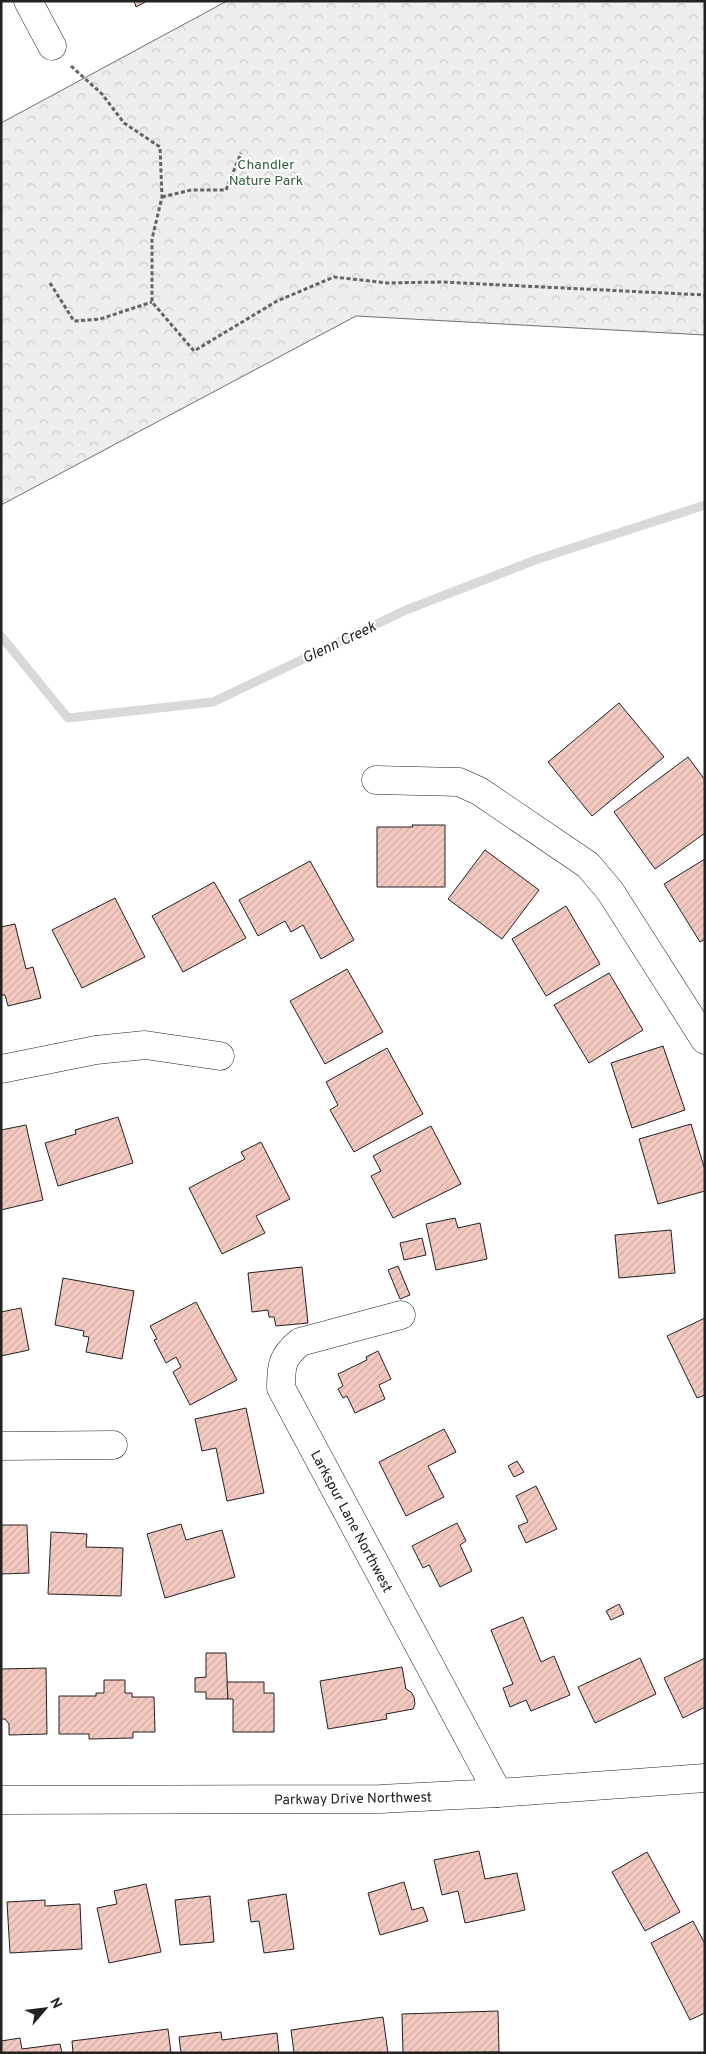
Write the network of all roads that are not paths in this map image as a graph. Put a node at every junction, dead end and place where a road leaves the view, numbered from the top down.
1 (28, 1) edge
2 (52, 46) dead end
3 (376, 780) dead end
4 (705, 1040) edge
5 (220, 1056) dead end
6 (1, 1069) edge
7 (401, 1315) dead end
8 (113, 1445) dead end
9 (1, 1446) edge
10 (705, 1778) edge
11 (498, 1793) junction
12 (1, 1800) edge

1 - 2 street
3 - 4 street
5 - 6 street
7 - 11 street, Larkspur Lane Northwest
8 - 9 street
10 - 11 street, Parkway Drive Northwest
11 - 12 street, Parkway Drive Northwest

